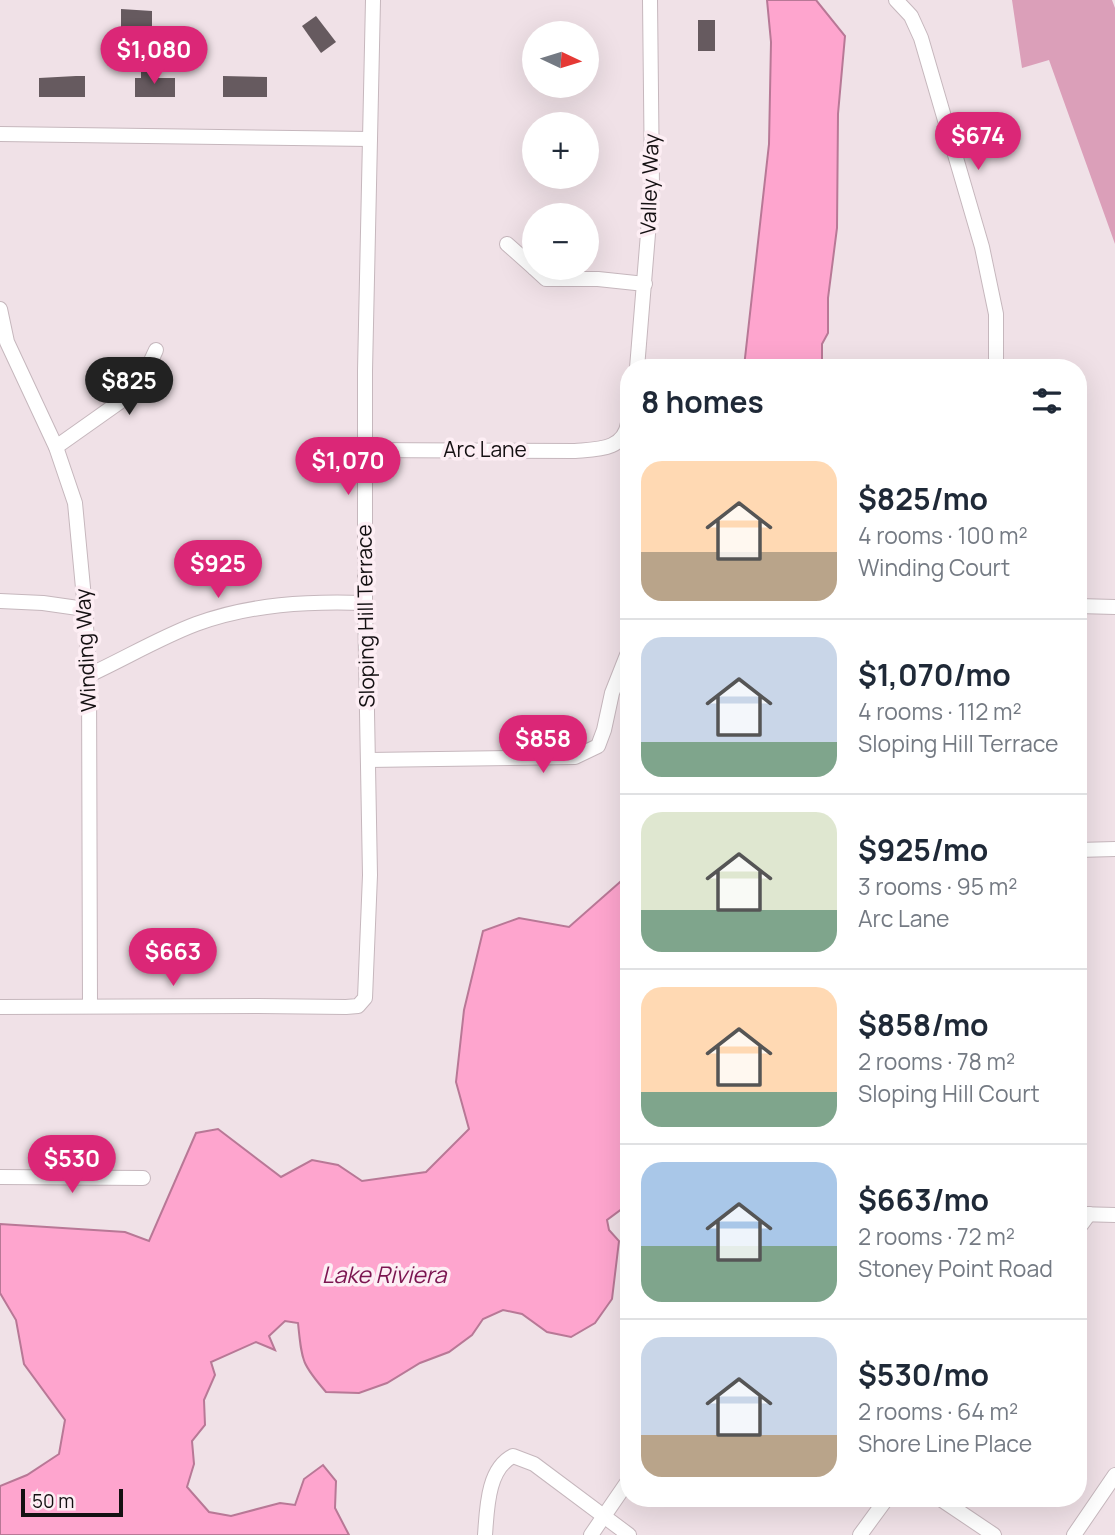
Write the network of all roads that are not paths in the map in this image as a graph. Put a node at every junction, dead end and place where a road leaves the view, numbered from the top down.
1 (373, 0) edge
2 (650, 0) edge
3 (896, 0) edge
4 (0, 135) edge
5 (370, 139) junction
6 (508, 244) dead end
7 (522, 257) edge
8 (599, 279) edge
9 (645, 284) junction
10 (0, 309) edge
11 (156, 350) dead end
12 (638, 359) edge
13 (996, 359) edge
14 (620, 442) edge
15 (55, 447) junction
16 (365, 450) junction
17 (0, 601) edge
18 (365, 603) junction
19 (1087, 606) edge
20 (1115, 607) edge
21 (85, 609) junction
22 (620, 672) edge
23 (89, 675) junction
24 (368, 760) junction
25 (1115, 849) edge
26 (1087, 850) edge
27 (90, 1006) junction
28 (0, 1007) edge
29 (0, 1177) edge
30 (143, 1178) dead end
31 (1087, 1214) edge
32 (1115, 1215) edge
33 (1115, 1475) edge
34 (620, 1493) edge
35 (880, 1507) edge
36 (952, 1507) edge
37 (604, 1516) junction
38 (485, 1535) edge
39 (591, 1535) edge
40 (629, 1535) edge
41 (860, 1535) edge
42 (994, 1535) edge
43 (1074, 1535) edge

1 - 5 street, Sloping Hill Terrace
2 - 9 street, Valley Way
3 - 13 street
4 - 5 street
5 - 16 street, Sloping Hill Terrace
6 - 7 street
8 - 9 street
9 - 12 street, Valley Way
10 - 15 street, Winding Way
11 - 15 street
14 - 16 street, Arc Lane
15 - 21 street, Winding Way
16 - 18 street, Sloping Hill Terrace
17 - 21 street
18 - 23 street
18 - 24 street, Sloping Hill Terrace
19 - 20 street
21 - 23 street, Winding Way
22 - 24 street
23 - 27 street, Winding Way
24 - 27 street, Sloping Hill Terrace
25 - 26 street
27 - 28 street
29 - 30 street
31 - 32 street
33 - 43 street
34 - 37 street
35 - 41 street
36 - 42 street
37 - 38 street
37 - 39 street
37 - 40 street

